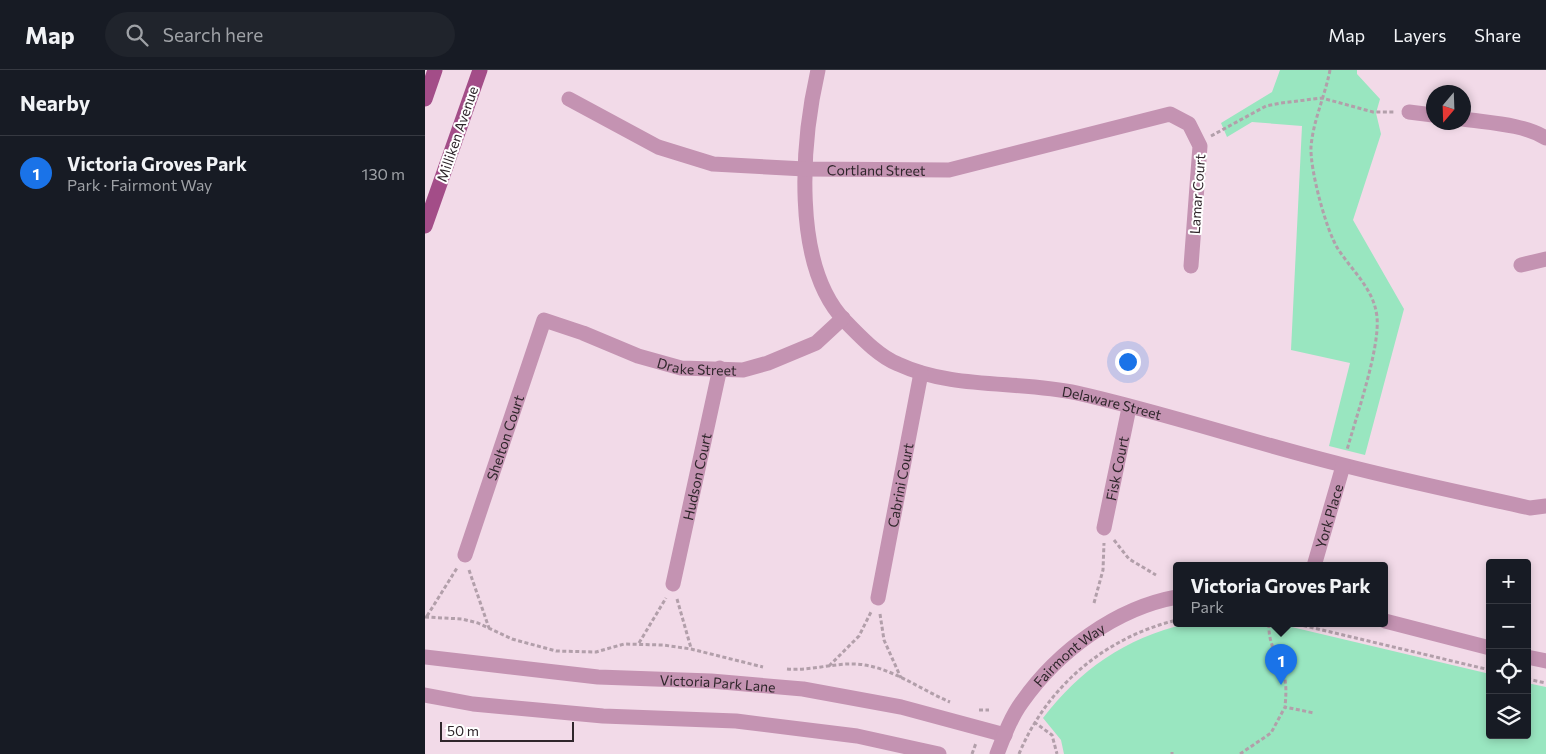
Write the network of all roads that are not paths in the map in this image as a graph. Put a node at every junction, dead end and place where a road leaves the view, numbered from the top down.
1 (435, 70) edge
2 (480, 70) edge
3 (818, 70) edge
4 (425, 99) edge
5 (569, 99) dead end
6 (1409, 112) road end
7 (1426, 114) edge
8 (1471, 121) edge
9 (1189, 124) joint
10 (1546, 138) edge
11 (805, 169) junction
12 (425, 226) edge
13 (1546, 259) edge
14 (1521, 265) dead end
15 (1191, 266) dead end
16 (843, 318) junction
17 (544, 320) joint
18 (720, 368) junction
19 (921, 373) junction
20 (1129, 408) junction
21 (1343, 466) junction
22 (1546, 506) edge
23 (1104, 528) road end
24 (465, 555) road end
25 (1315, 562) edge
26 (673, 584) road end
27 (878, 598) road end
28 (1173, 598) edge
29 (1388, 622) edge
30 (1486, 647) edge
31 (425, 657) edge
32 (1531, 658) edge
33 (1546, 662) edge
34 (425, 695) edge
35 (1005, 735) junction
36 (939, 754) edge
37 (997, 754) edge

1 - 4 main road
2 - 12 main road, Milliken Avenue
3 - 11 street, Delaware Street
5 - 11 street, Cortland Street
6 - 7 street
8 - 10 street
9 - 11 street, Cortland Street
9 - 15 street, Lamar Court
11 - 16 street, Delaware Street
13 - 14 street
16 - 18 street, Drake Street
16 - 19 street, Delaware Street
17 - 18 street, Drake Street
17 - 24 street, Shelton Court
18 - 26 street, Hudson Court
19 - 20 street, Delaware Street
19 - 27 street, Cabrini Court
20 - 21 street, Delaware Street
20 - 23 street, Fisk Court
21 - 22 street, Delaware Street
21 - 25 street, York Place
28 - 35 street, Fairmont Way
29 - 30 street
31 - 35 street, Victoria Park Lane
32 - 33 street
34 - 36 street
35 - 37 street, Fairmont Way

